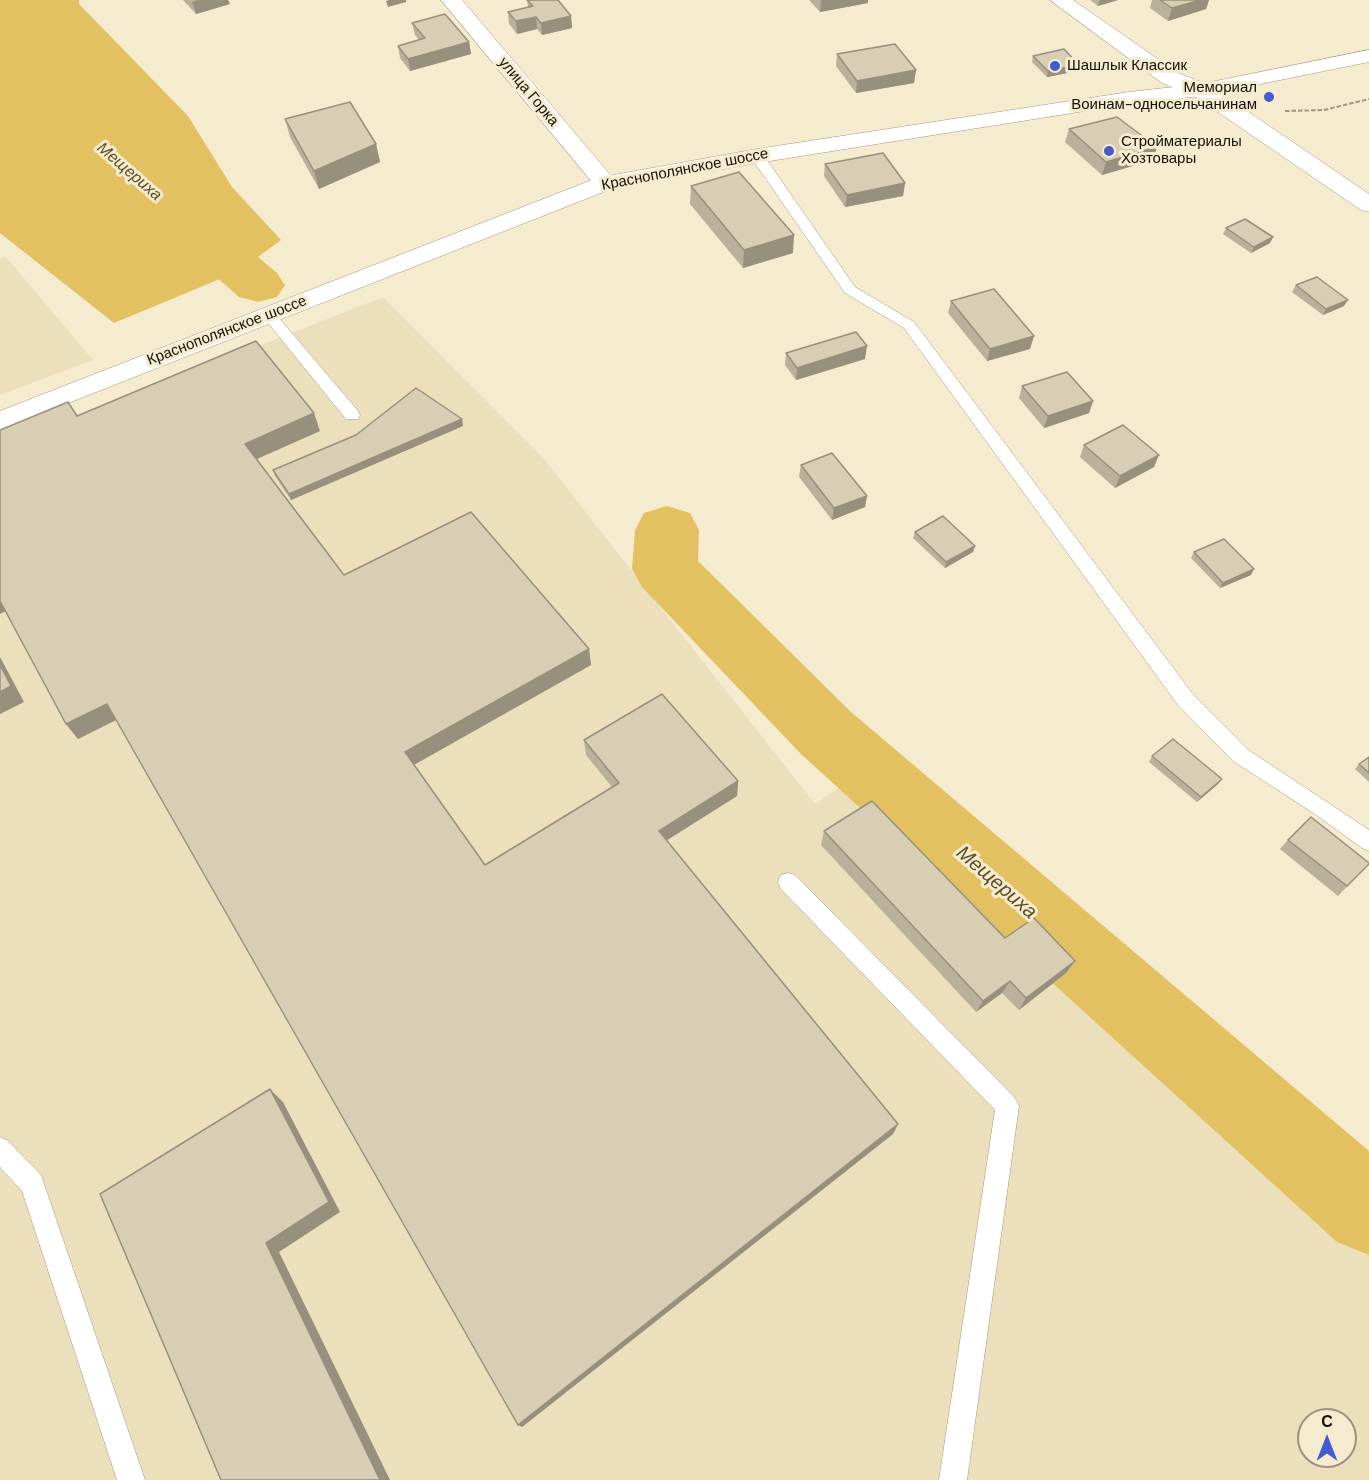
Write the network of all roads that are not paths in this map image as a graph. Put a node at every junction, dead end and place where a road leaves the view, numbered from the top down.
1 (451, 0) edge
2 (1060, 0) edge
3 (1369, 56) edge
4 (1201, 90) junction
5 (757, 156) junction
6 (605, 183) junction
7 (1369, 205) edge
8 (269, 315) junction
9 (352, 416) dead end
10 (0, 420) edge
11 (1369, 842) edge
12 (788, 882) dead end
13 (0, 1149) edge
14 (131, 1480) edge
15 (952, 1480) edge

1 - 6 main road, улица Горка
2 - 4 main road
3 - 4 main road, Краснополянское шоссе
4 - 5 main road, Краснополянское шоссе
4 - 7 main road
5 - 6 main road, Краснополянское шоссе
5 - 11 lane
6 - 8 main road, Краснополянское шоссе
8 - 9 lane
8 - 10 main road, Краснополянское шоссе
12 - 15 lane
13 - 14 lane

